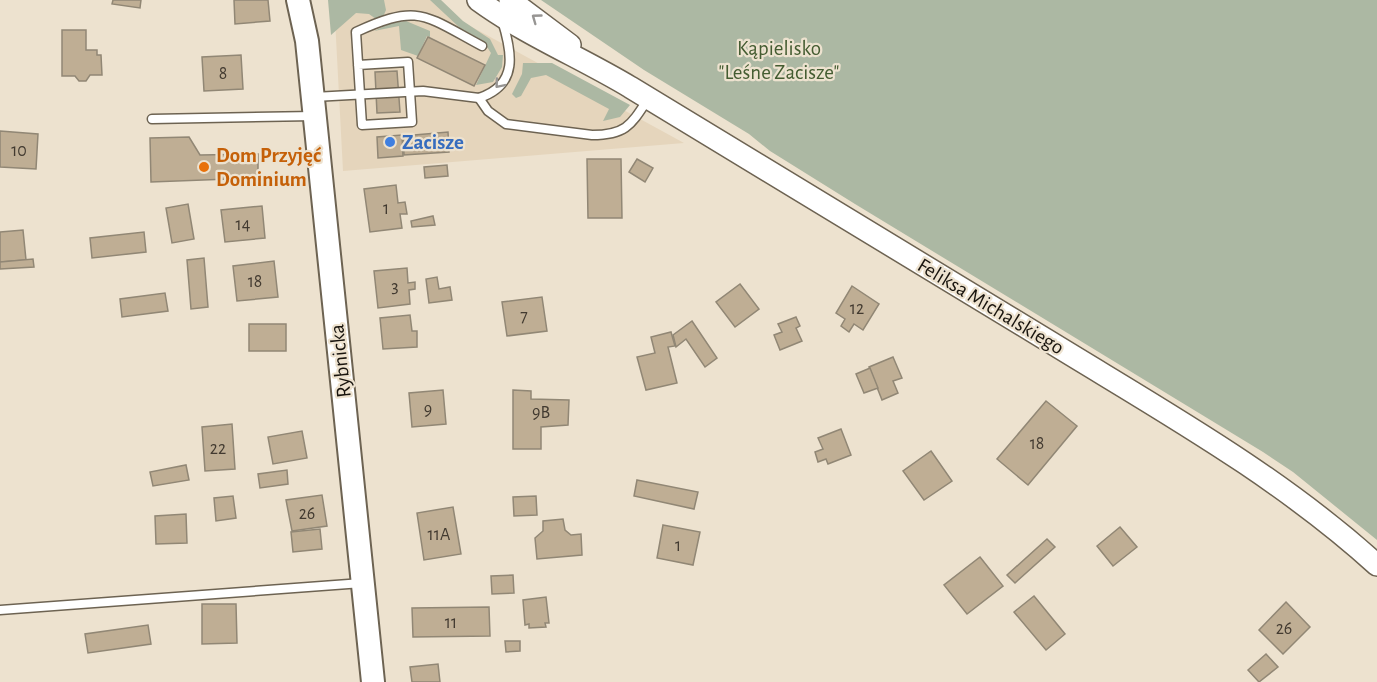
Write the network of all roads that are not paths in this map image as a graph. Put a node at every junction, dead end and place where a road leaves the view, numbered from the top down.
1 (298, 0) edge
2 (312, 0) edge
3 (478, 0) edge
4 (505, 8) edge
5 (307, 40) junction
6 (482, 46) dead end
7 (358, 65) junction
8 (410, 91) junction
9 (360, 94) junction
10 (479, 98) junction
11 (648, 98) junction
12 (314, 107) junction
13 (152, 119) dead end
14 (1377, 565) edge
15 (363, 583) junction
16 (0, 610) edge
17 (373, 682) edge

1 - 5 main road, Rybnicka
2 - 5 main road, Rybnicka
3 - 4 street, Feliksa Michalskiego
4 -> 10 lane
4 - 11 street, Feliksa Michalskiego
5 - 12 main road, Rybnicka
6 - 7 lane
7 - 8 lane
7 - 9 lane
8 - 9 lane
8 - 9 lane
8 - 10 lane
9 - 12 lane
10 - 11 lane
11 - 14 street, Feliksa Michalskiego
12 - 13 lane
12 - 15 main road, Rybnicka
15 - 16 lane
15 - 17 main road, Rybnicka

